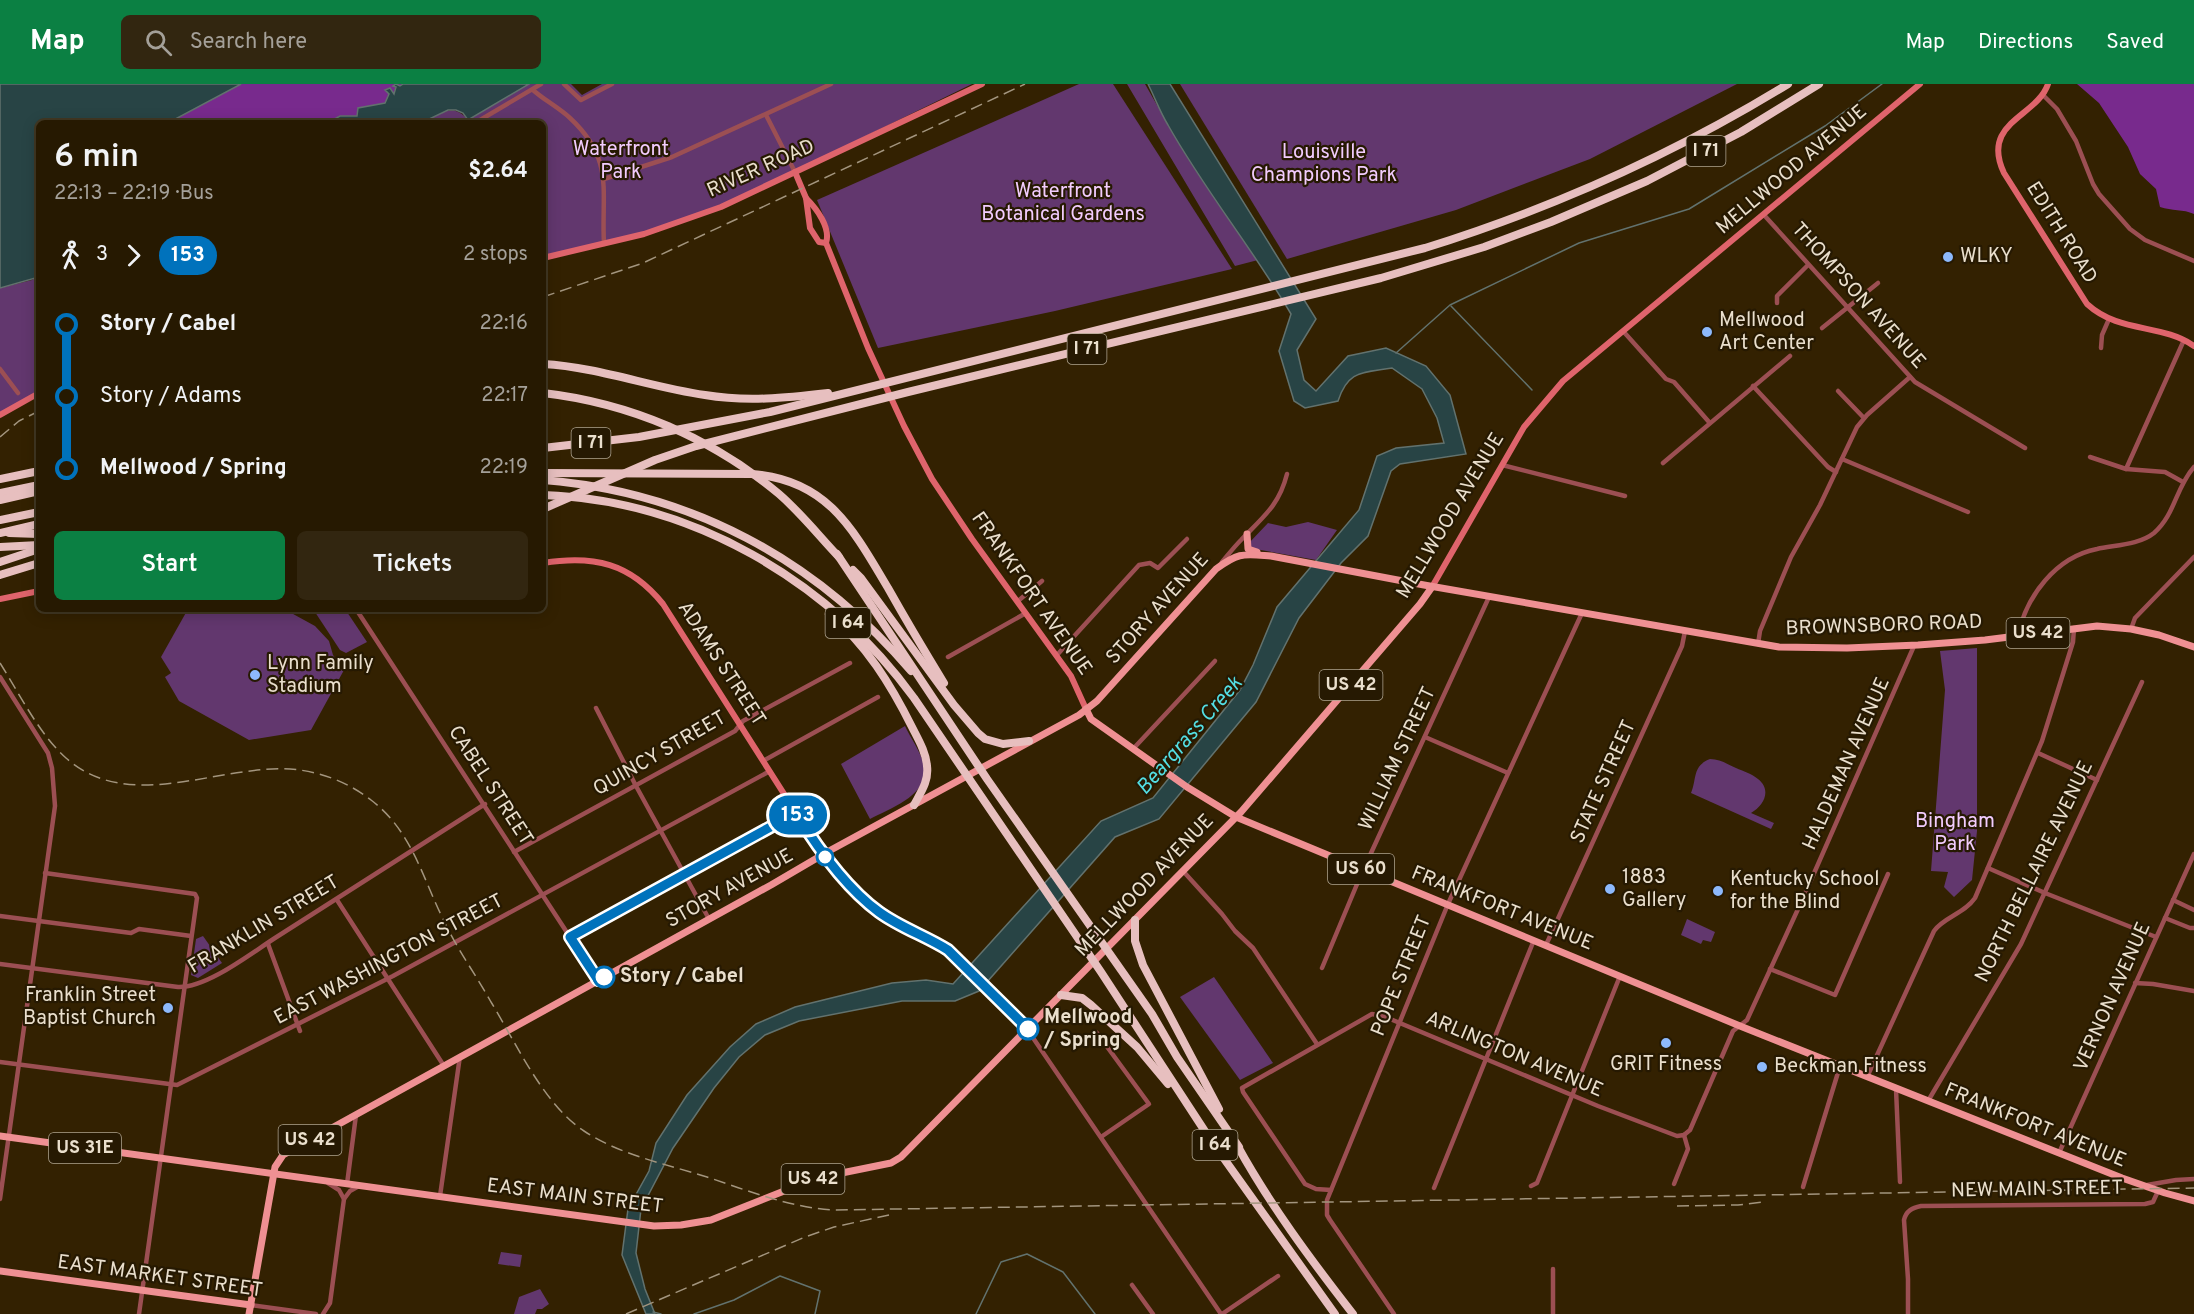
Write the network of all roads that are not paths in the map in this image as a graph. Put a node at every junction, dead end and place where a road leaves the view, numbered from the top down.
1 (541, 84) edge
2 (564, 84) edge
3 (612, 84) edge
4 (831, 84) edge
5 (1788, 84) edge
6 (1819, 84) edge
7 (1920, 84) edge
8 (2048, 84) edge
9 (977, 85) edge
10 (532, 90) junction
11 (2044, 96) junction
12 (766, 115) junction
13 (480, 120) edge
14 (795, 172) junction
15 (604, 179) junction
16 (806, 198) junction
17 (1764, 215) junction
18 (826, 243) junction
19 (604, 244) junction
20 (546, 257) edge
21 (2194, 261) edge
22 (1808, 265) junction
23 (1878, 282) dead end
24 (1777, 303) dead end
25 (1847, 307) junction
26 (2109, 320) junction
27 (1822, 328) dead end
28 (1623, 331) junction
29 (2184, 340) junction
30 (2194, 346) edge
31 (2101, 348) dead end
32 (1790, 356) dead end
33 (546, 363) edge
34 (0, 369) edge
35 (1910, 377) junction
36 (1753, 386) junction
37 (855, 391) junction
38 (1838, 391) dead end
39 (18, 393) dead end
40 (546, 393) edge
41 (36, 395) edge
42 (0, 416) edge
43 (1864, 418) junction
44 (1709, 422) junction
45 (546, 448) edge
46 (2025, 448) dead end
47 (2090, 457) dead end
48 (1842, 459) junction
49 (1663, 463) dead end
50 (1502, 465) junction
51 (2194, 467) edge
52 (2126, 469) junction
53 (36, 472) edge
54 (1836, 472) junction
55 (546, 473) edge
56 (1287, 474) dead end
57 (0, 479) edge
58 (546, 480) edge
59 (2183, 482) junction
60 (36, 486) edge
61 (36, 491) edge
62 (0, 493) edge
63 (546, 495) edge
64 (1625, 496) dead end
65 (0, 500) edge
66 (546, 508) edge
67 (1968, 512) dead end
68 (36, 513) edge
69 (0, 520) edge
70 (36, 525) edge
71 (690, 527) junction
72 (0, 533) edge
73 (36, 534) edge
74 (1247, 534) junction
75 (1187, 539) dead end
76 (0, 547) edge
77 (36, 547) edge
78 (36, 548) edge
79 (837, 554) junction
80 (1271, 556) junction
81 (2194, 557) edge
82 (0, 562) edge
83 (546, 562) edge
84 (36, 564) edge
85 (1216, 569) junction
86 (0, 575) edge
87 (1042, 581) dead end
88 (1432, 587) junction
89 (36, 592) edge
90 (1489, 597) junction
91 (0, 599) edge
92 (1018, 601) junction
93 (358, 612) edge
94 (1026, 613) junction
95 (1582, 613) junction
96 (2074, 628) junction
97 (2131, 629) junction
98 (1685, 631) junction
99 (2018, 636) junction
100 (1758, 644) junction
101 (1914, 646) junction
102 (2194, 647) edge
103 (1057, 655) junction
104 (948, 657) dead end
105 (1215, 661) dead end
106 (850, 663) dead end
107 (0, 677) edge
108 (2142, 682) dead end
109 (925, 683) junction
110 (878, 697) dead end
111 (596, 708) dead end
112 (1086, 709) junction
113 (965, 717) junction
114 (740, 725) junction
115 (1425, 737) junction
116 (1029, 741) junction
117 (1133, 749) junction
118 (2038, 753) junction
119 (763, 761) junction
120 (770, 771) junction
121 (1508, 773) junction
122 (2097, 780) junction
123 (636, 786) junction
124 (485, 804) junction
125 (914, 805) junction
126 (796, 813) junction
127 (1236, 817) junction
128 (661, 830) junction
129 (514, 852) junction
130 (2194, 854) edge
131 (823, 855) junction
132 (1988, 868) junction
133 (1363, 869) junction
134 (1183, 871) junction
135 (45, 873) junction
136 (685, 874) junction
137 (1888, 874) dead end
138 (2045, 893) junction
139 (543, 895) junction
140 (337, 900) junction
141 (2173, 900) junction
142 (1448, 904) junction
143 (2194, 910) edge
144 (0, 915) edge
145 (2165, 918) junction
146 (710, 919) junction
147 (1135, 920) junction
148 (38, 921) junction
149 (2194, 928) edge
150 (191, 936) junction
151 (570, 937) junction
152 (2156, 937) junction
153 (1534, 940) junction
154 (268, 944) junction
155 (1546, 945) junction
156 (0, 964) edge
157 (31, 968) junction
158 (1322, 968) dead end
159 (1770, 969) junction
160 (1620, 976) junction
161 (388, 979) junction
162 (598, 980) junction
163 (2135, 982) junction
164 (184, 988) junction
165 (2194, 991) edge
166 (1060, 995) junction
167 (1400, 1023) junction
168 (298, 1025) junction
169 (1740, 1026) junction
170 (1028, 1029) junction
171 (300, 1031) dead end
172 (1097, 1034) dead end
173 (1317, 1044) junction
174 (460, 1056) junction
175 (1486, 1059) junction
176 (0, 1062) edge
177 (19, 1064) junction
178 (444, 1066) junction
179 (1840, 1066) junction
180 (1867, 1077) junction
181 (170, 1085) junction
182 (1896, 1089) junction
183 (1573, 1095) junction
184 (1928, 1101) junction
185 (356, 1114) junction
186 (1684, 1135) junction
187 (0, 1136) edge
188 (9, 1137) junction
189 (1101, 1137) junction
190 (1210, 1139) junction
191 (1239, 1147) junction
192 (2059, 1153) junction
193 (161, 1158) junction
194 (898, 1160) joint
195 (273, 1173) junction
196 (2194, 1179) edge
197 (324, 1181) junction
198 (1900, 1182) dead end
199 (347, 1184) junction
200 (1674, 1184) dead end
201 (361, 1186) junction
202 (1531, 1186) dead end
203 (2144, 1186) junction
204 (1434, 1188) dead end
205 (1803, 1188) dead end
206 (1331, 1190) junction
207 (2158, 1191) junction
208 (440, 1196) junction
209 (0, 1199) edge
210 (344, 1199) junction
211 (2194, 1201) edge
212 (1553, 1269) dead end
213 (0, 1271) edge
214 (1278, 1276) dead end
215 (1132, 1285) dead end
216 (142, 1291) junction
217 (251, 1305) junction
218 (325, 1313) edge
219 (139, 1314) edge
220 (249, 1314) edge
221 (316, 1314) edge
222 (1153, 1314) edge
223 (1222, 1314) edge
224 (1335, 1314) edge
225 (1353, 1314) edge
226 (1394, 1314) edge
227 (1553, 1314) edge
228 (1908, 1314) edge

1 - 10 street
2 - 3 street
4 - 12 street
5 - 37 highway, I 71
6 - 66 highway, I 71
7 - 17 street, MELLWOOD AVENUE
8 - 11 street
9 - 14 street, RIVER ROAD
10 - 13 street
10 - 15 street
11 - 21 street
11 - 26 street, EDITH ROAD
12 - 14 street, FRANKFORT AVENUE
12 - 15 street
14 - 16 street, FRANKFORT AVENUE
14 - 19 street, RIVER ROAD
15 - 19 street
16 - 18 street, FRANKFORT AVENUE
16 - 18 street, FRANKFORT AVENUE
17 - 22 street, THOMPSON AVENUE
17 - 28 street, MELLWOOD AVENUE
18 - 92 street, FRANKFORT AVENUE
19 - 20 street, RIVER ROAD
22 - 24 street
22 - 25 street, THOMPSON AVENUE
23 - 25 street
25 - 27 street
25 - 35 street, THOMPSON AVENUE
26 - 29 street, EDITH ROAD
26 - 31 street
28 - 44 street
28 - 50 street, MELLWOOD AVENUE
29 - 30 street, EDITH ROAD
29 - 52 street
32 - 36 street
33 - 37 highway
34 - 39 street
35 - 43 street
35 - 46 street, THOMPSON AVENUE
36 - 44 street
36 - 54 street
37 - 45 highway, I 71
38 - 43 street
40 - 79 highway, I 64
41 - 42 street
43 - 48 street
44 - 49 street
47 - 52 street
48 - 54 street
48 - 67 street
50 - 64 street
50 - 88 street, MELLWOOD AVENUE
51 - 59 street
52 - 59 street
53 - 57 highway
54 - 100 street
55 - 113 highway
56 - 74 street, STORY AVENUE
58 - 109 highway
59 - 99 street
60 - 62 highway
61 - 65 highway
63 - 71 highway, I 64
68 - 69 highway
70 - 72 highway
71 - 125 highway
71 - 190 highway, I 64
72 - 73 highway
74 - 80 main road
74 - 85 street, STORY AVENUE
75 - 103 street
76 - 77 highway
78 - 82 highway
79 - 109 highway, I 64
79 - 113 highway
80 - 85 main road, US 42
80 - 88 main road, US 42
81 - 97 street
83 - 114 street, ADAMS STREET
84 - 86 highway
85 - 112 main road, STORY AVENUE / US 42
87 - 92 street
88 - 90 main road, BROWNSBORO ROAD / US 42
88 - 127 main road, MELLWOOD AVENUE / US 42
89 - 91 street
90 - 95 main road, BROWNSBORO ROAD / US 42
90 - 115 street, WILLIAM STREET
92 - 94 street, FRANKFORT AVENUE
93 - 124 street, CABEL STREET
94 - 103 street, FRANKFORT AVENUE
94 - 104 street
95 - 98 main road, BROWNSBORO ROAD / US 42
95 - 121 street, POPE STREET
96 - 97 main road, BROWNSBORO ROAD / US 42
96 - 99 main road, BROWNSBORO ROAD / US 42
96 - 118 street
97 - 102 main road, BROWNSBORO ROAD / US 42
98 - 100 main road, BROWNSBORO ROAD / US 42
98 - 155 street, STATE STREET
99 - 101 main road, BROWNSBORO ROAD / US 42
100 - 101 main road, BROWNSBORO ROAD / US 42
101 - 159 street, HALDEMAN AVENUE
103 - 112 street, FRANKFORT AVENUE
105 - 117 street
106 - 114 street, QUINCY STREET
107 - 135 street
108 - 122 street, NORTH BELLAIRE AVENUE
109 - 191 highway, I 64
110 - 119 street
111 - 123 street
112 - 116 main road, STORY AVENUE / US 42
112 - 117 main road, FRANKFORT AVENUE / US 60
113 - 116 highway
114 - 119 street, ADAMS STREET
114 - 123 street, QUINCY STREET
115 - 121 street
115 - 133 street, WILLIAM STREET
116 - 125 main road, STORY AVENUE / US 42
117 - 127 main road, FRANKFORT AVENUE / US 60
118 - 122 street
118 - 132 street
119 - 120 street, ADAMS STREET
120 - 126 street, ADAMS STREET
120 - 128 street, EAST WASHINGTON STREET
121 - 142 street, POPE STREET
122 - 138 street, NORTH BELLAIRE AVENUE
123 - 128 street
123 - 129 street, QUINCY STREET
124 - 129 street, CABEL STREET
124 - 140 street, FRANKLIN STREET
125 - 131 main road, STORY AVENUE / US 42
126 - 131 street, ADAMS STREET
126 - 136 street
127 - 133 main road, FRANKFORT AVENUE / US 60
127 - 134 main road, MELLWOOD AVENUE / US 42
128 - 136 street
128 - 139 street, EAST WASHINGTON STREET
129 - 139 street, CABEL STREET
130 - 141 street, VERNON AVENUE
131 - 146 main road, STORY AVENUE / US 42
131 - 170 main road
132 - 138 street
132 - 180 street
133 - 142 main road, FRANKFORT AVENUE / US 60
133 - 158 street, WILLIAM STREET
134 - 147 main road, MELLWOOD AVENUE / US 42
134 - 173 street
135 - 148 street
135 - 150 street
136 - 146 street
136 - 151 street
137 - 159 street
138 - 152 street
138 - 184 street, NORTH BELLAIRE AVENUE
139 - 151 street, CABEL STREET
139 - 161 street, EAST WASHINGTON STREET
140 - 154 street, FRANKLIN STREET
140 - 161 street
141 - 143 street
141 - 145 street, VERNON AVENUE
142 - 153 main road, FRANKFORT AVENUE / US 60
142 - 167 street, POPE STREET
144 - 148 street
145 - 149 street
145 - 152 street, VERNON AVENUE
146 - 162 main road, STORY AVENUE / US 42
147 - 166 main road, MELLWOOD AVENUE / US 42
147 - 191 highway
148 - 150 street
148 - 157 street
150 - 164 street
151 - 162 street, CABEL STREET
152 - 163 street, VERNON AVENUE
153 - 155 main road, FRANKFORT AVENUE / US 60
153 - 175 street
154 - 164 street, FRANKLIN STREET
154 - 168 street
155 - 160 main road, FRANKFORT AVENUE / US 60
156 - 157 street, FRANKLIN STREET
157 - 164 street, FRANKLIN STREET
157 - 177 street
159 - 169 street, HALDEMAN AVENUE
160 - 169 main road, FRANKFORT AVENUE / US 60
160 - 183 street
161 - 168 street, EAST WASHINGTON STREET
161 - 178 street
162 - 174 main road, STORY AVENUE / US 42
163 - 165 street
163 - 192 street, VERNON AVENUE
164 - 181 street
166 - 170 main road, MELLWOOD AVENUE / US 42
166 - 190 highway
167 - 173 street, ARLINGTON AVENUE
167 - 175 street, ARLINGTON AVENUE
167 - 206 street, POPE STREET
168 - 171 street
168 - 181 street, EAST WASHINGTON STREET
169 - 179 main road, FRANKFORT AVENUE / US 60
169 - 186 street, HALDEMAN AVENUE
170 - 189 street
170 - 194 main road, MELLWOOD AVENUE / US 42
172 - 189 street
173 - 206 street, ARLINGTON AVENUE
174 - 178 main road, STORY AVENUE / US 42
174 - 208 street
175 - 183 street, ARLINGTON AVENUE
175 - 204 street
176 - 177 street, EAST WASHINGTON STREET
177 - 181 street, EAST WASHINGTON STREET
177 - 188 street
178 - 185 main road, STORY AVENUE / US 42
179 - 180 main road, FRANKFORT AVENUE / US 60
179 - 205 street
180 - 182 main road, FRANKFORT AVENUE / US 60
181 - 193 street
182 - 184 main road, FRANKFORT AVENUE / US 60
182 - 198 street
183 - 186 street, ARLINGTON AVENUE
183 - 202 street
184 - 192 main road, FRANKFORT AVENUE / US 60
185 - 195 main road, STORY AVENUE / US 42
185 - 199 street
186 - 200 street, HALDEMAN AVENUE
187 - 188 main road, US 31E
188 - 193 main road, US 31E
188 - 209 street
189 - 223 street
190 - 224 highway, I 64
191 - 225 highway, I 64
192 - 203 main road, FRANKFORT AVENUE / US 60
193 - 195 main road, US 31E
193 - 216 street
194 - 208 main road, EAST MAIN STREET / US 42
195 - 197 main road, EAST MAIN STREET / US 42
195 - 217 main road
196 - 203 street
197 - 199 main road, EAST MAIN STREET / US 42
197 - 210 street
199 - 201 main road, EAST MAIN STREET / US 42
201 - 208 main road, EAST MAIN STREET / US 42
201 - 210 street
203 - 207 main road, FRANKFORT AVENUE / US 60
206 - 226 street, POPE STREET
207 - 211 main road, FRANKFORT AVENUE / US 60
207 - 228 street, NEW MAIN STREET
210 - 218 street
212 - 227 street
213 - 216 main road, EAST MARKET STREET
214 - 223 street
215 - 222 street
216 - 217 main road, EAST MARKET STREET
216 - 219 street
217 - 220 main road
217 - 221 street, EAST MARKET STREET

